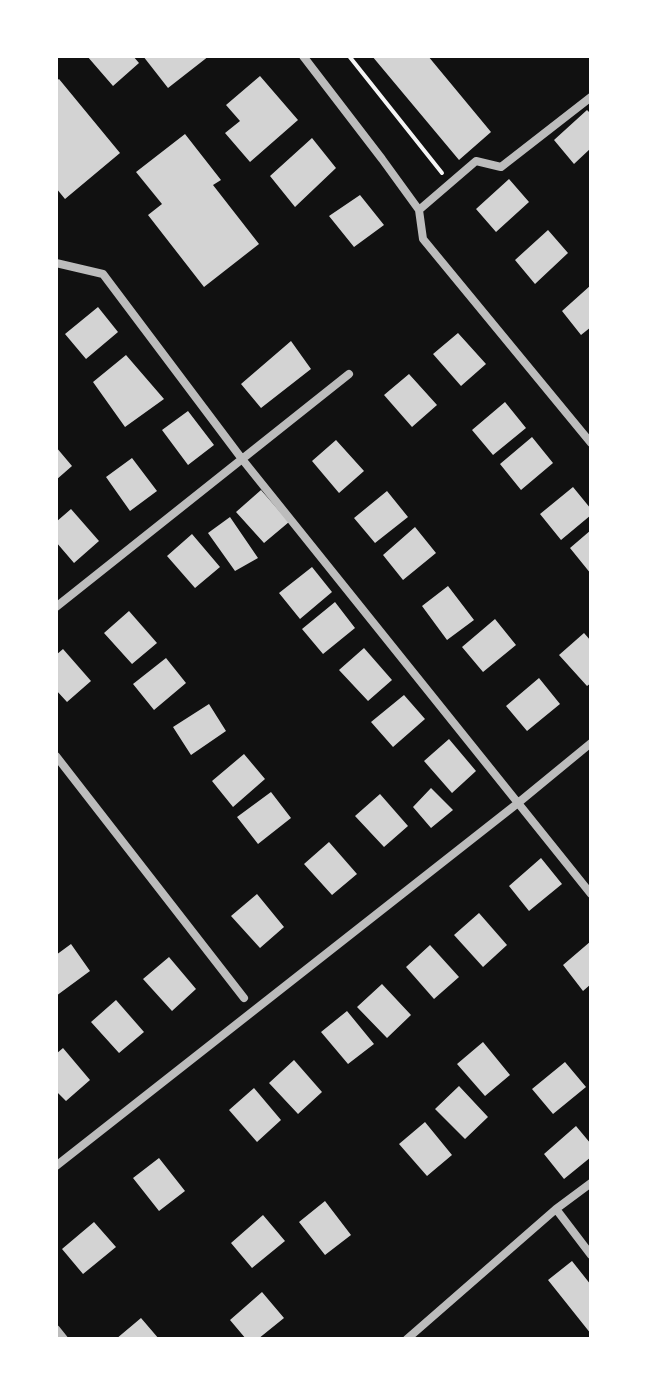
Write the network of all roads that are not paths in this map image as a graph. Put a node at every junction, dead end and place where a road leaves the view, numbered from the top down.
1 (303, 56) edge
2 (591, 97) edge
3 (419, 210) junction
4 (56, 263) edge
5 (349, 374) dead end
6 (591, 443) edge
7 (242, 459) junction
8 (56, 607) edge
9 (591, 743) edge
10 (56, 756) edge
11 (518, 803) junction
12 (591, 894) edge
13 (244, 998) dead end
14 (56, 1166) edge
15 (591, 1183) edge
16 (556, 1209) junction
17 (591, 1255) edge
18 (56, 1329) edge
19 (64, 1339) edge
20 (407, 1339) edge

1 - 3 street
2 - 3 street
3 - 6 street
4 - 7 street
5 - 7 street
7 - 8 street
7 - 11 street
9 - 11 street
10 - 13 street
11 - 12 street
11 - 14 street
15 - 16 street
16 - 17 street
16 - 20 street
18 - 19 street

